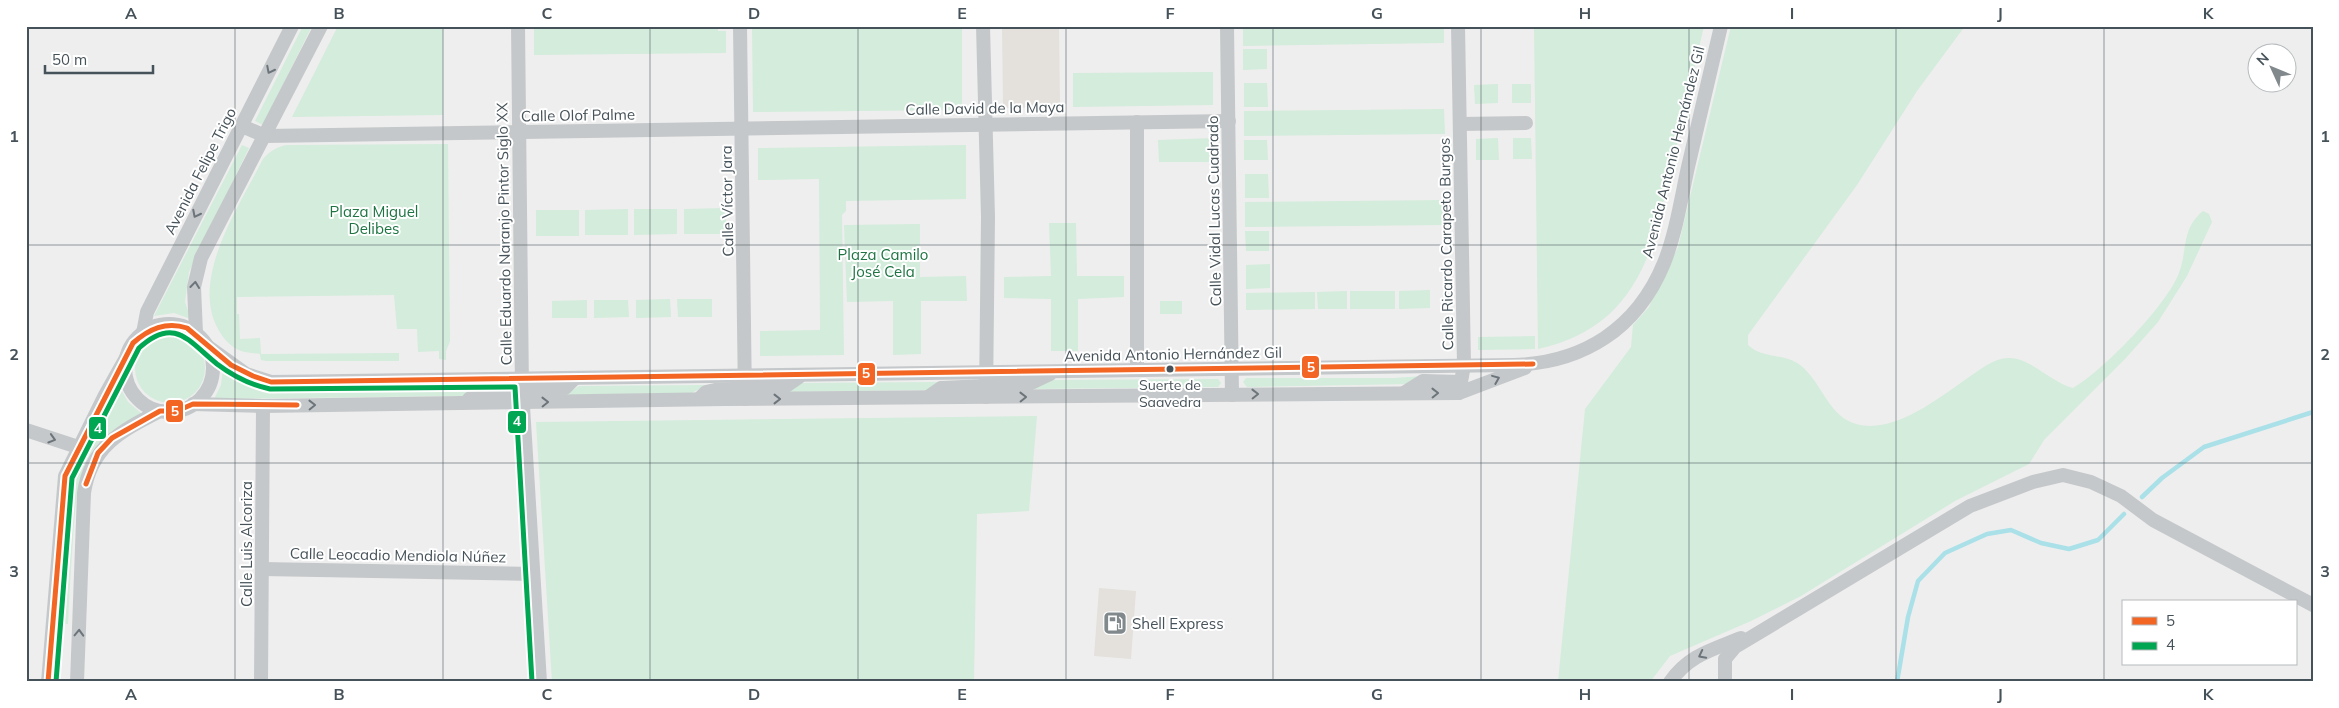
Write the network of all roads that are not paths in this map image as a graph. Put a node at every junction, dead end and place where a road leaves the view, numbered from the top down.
1 (292, 26) edge
2 (321, 26) edge
3 (518, 26) edge
4 (740, 26) edge
5 (984, 26) edge
6 (1227, 26) edge
7 (1458, 26) edge
8 (1721, 26) edge
9 (1229, 121) junction
10 (1137, 122) junction
11 (1526, 123) dead end
12 (1460, 124) junction
13 (984, 125) junction
14 (242, 126) junction
15 (742, 129) junction
16 (519, 132) junction
17 (265, 136) junction
18 (143, 333) junction
19 (196, 333) junction
20 (207, 346) junction
21 (127, 356) junction
22 (1533, 364) junction
23 (1464, 365) junction
24 (1232, 369) junction
25 (1137, 370) junction
26 (987, 385) junction
27 (1459, 387) junction
28 (746, 388) junction
29 (522, 391) junction
30 (1232, 395) junction
31 (194, 404) junction
32 (263, 406) junction
33 (160, 411) junction
34 (26, 430) edge
35 (78, 447) junction
36 (262, 569) junction
37 (533, 574) junction
38 (2313, 605) edge
39 (1763, 630) junction
40 (48, 681) edge
41 (77, 682) edge
42 (261, 682) edge
43 (540, 682) edge
44 (1670, 682) edge
45 (1724, 682) edge

1 -> 14 street, Avenida Felipe Trigo
2 - 17 street
3 - 16 street, Calle Eduardo Naranjo Pintor Siglo XX
4 - 15 street, Calle Víctor Jara
5 - 13 street
6 - 9 street, Calle Vidal Lucas Cuadrado
7 - 12 street, Calle Ricardo Carapeto Burgos
8 - 22 street, Avenida Antonio Hernández Gil
9 - 10 street, Calle David de la Maya
9 - 24 street, Calle Vidal Lucas Cuadrado
10 - 13 street, Calle David de la Maya
10 - 25 street
11 - 12 street, Calle Ricardo Carapeto Burgos
12 - 23 street, Calle Ricardo Carapeto Burgos
13 - 15 street, Calle David de la Maya
13 - 26 street
14 - 17 street
14 -> 18 street, Avenida Felipe Trigo
15 - 16 street, Calle Olof Palme
15 - 28 street, Calle Víctor Jara
16 - 17 street, Calle Olof Palme
16 - 29 street, Calle Eduardo Naranjo Pintor Siglo XX
19 -> 17 street
18 - 19 street
18 - 21 street
19 - 20 street
20 - 29 street, Avenida Antonio Hernández Gil
20 - 31 street
21 - 33 street
21 - 35 street
22 - 23 street, Avenida Antonio Hernández Gil
27 -> 22 street, Avenida Antonio Hernández Gil
23 - 24 street, Avenida Antonio Hernández Gil
23 - 27 street, Calle Ricardo Carapeto Burgos
24 - 25 street, Avenida Antonio Hernández Gil
24 - 30 street, Calle Vidal Lucas Cuadrado
25 - 26 street, Avenida Antonio Hernández Gil
26 - 28 street, Avenida Antonio Hernández Gil
28 -> 26 street, Avenida Antonio Hernández Gil
26 -> 30 street, Avenida Antonio Hernández Gil
30 -> 27 street, Avenida Antonio Hernández Gil
29 -> 28 street, Avenida Antonio Hernández Gil
28 - 29 street, Avenida Antonio Hernández Gil
32 -> 29 street, Avenida Antonio Hernández Gil
29 - 37 street, Calle Eduardo Naranjo Pintor Siglo XX
31 - 32 street, Avenida Antonio Hernández Gil
31 - 33 street
32 - 36 street, Calle Luis Alcoriza
41 -> 33 street
34 -> 35 street
35 - 40 street
36 - 37 street, Calle Leocadio Mendiola Núñez
36 - 42 street, Calle Luis Alcoriza
37 - 43 street, Calle Eduardo Naranjo Pintor Siglo XX
38 - 39 street
39 -> 44 street
39 - 45 street

